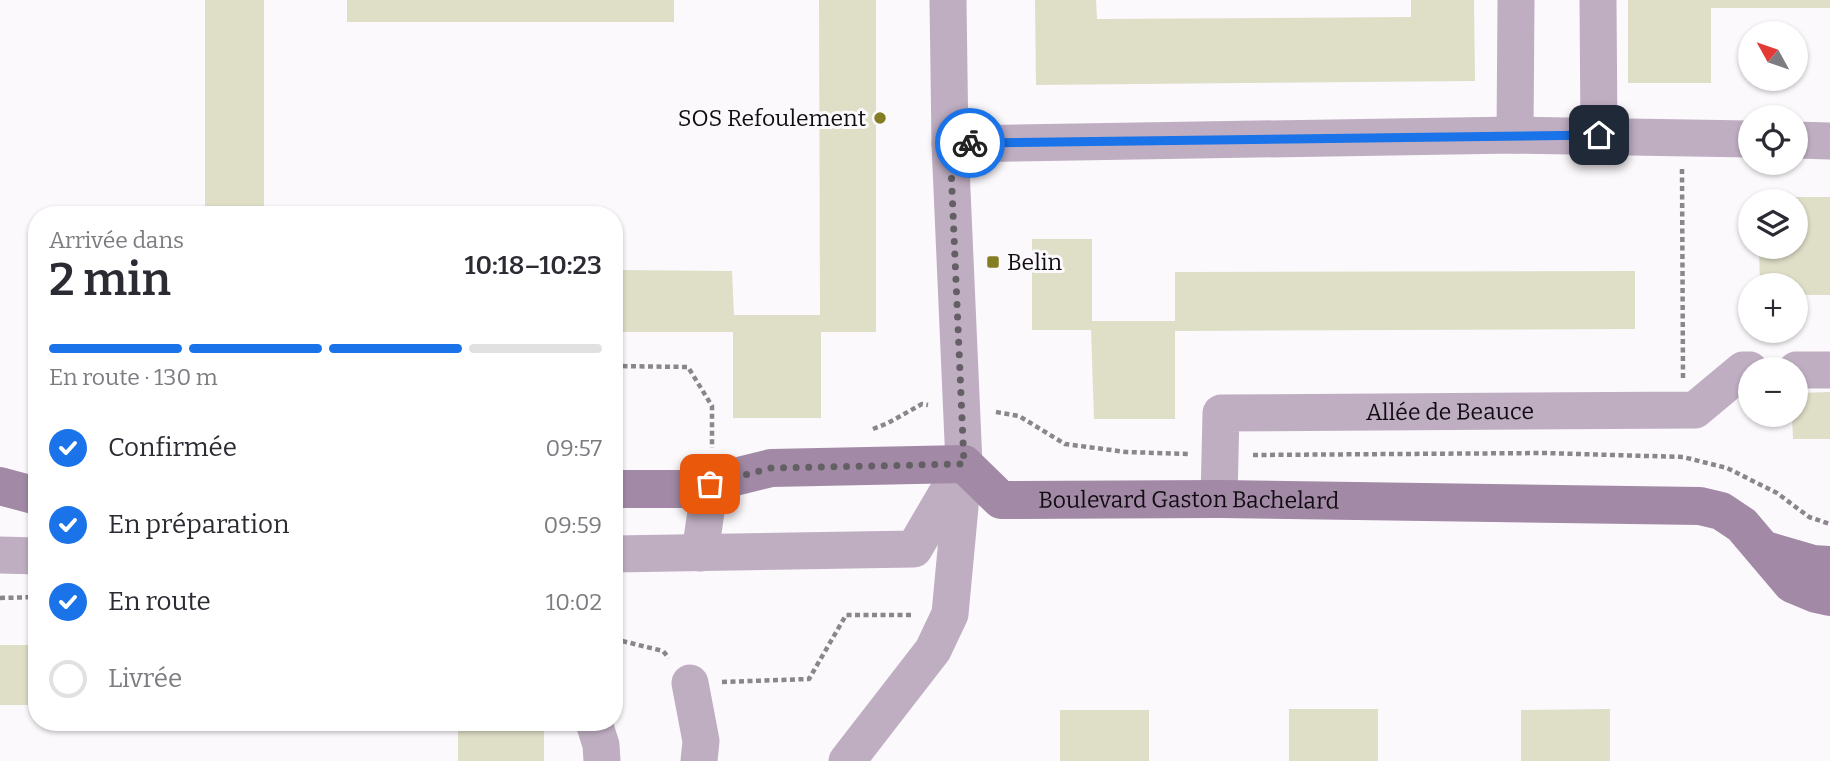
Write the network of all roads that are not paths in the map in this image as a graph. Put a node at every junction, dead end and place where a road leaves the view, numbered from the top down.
1 (948, 0) edge
2 (1516, 0) edge
3 (1598, 0) edge
4 (1515, 135) junction
5 (1599, 135) junction
6 (1738, 139) edge
7 (1808, 140) edge
8 (1830, 141) edge
9 (950, 144) junction
10 (1808, 370) edge
11 (1830, 370) edge
12 (1738, 374) edge
13 (964, 464) junction
14 (711, 467) junction
15 (0, 486) edge
16 (623, 489) edge
17 (28, 494) edge
18 (28, 498) edge
19 (1219, 499) junction
20 (0, 500) edge
21 (1763, 549) junction
22 (700, 553) junction
23 (623, 554) edge
24 (0, 555) edge
25 (28, 556) edge
26 (1830, 565) edge
27 (1830, 597) edge
28 (690, 683) road end
29 (597, 731) edge
30 (602, 761) edge
31 (699, 761) edge
32 (847, 761) edge

1 - 9 street
2 - 4 street
3 - 5 street
4 - 5 street
4 - 9 street
5 - 6 street
7 - 8 street
9 - 13 street
10 - 11 street
12 - 19 street, Allée de Beauce
13 - 14 street
13 - 19 street, Boulevard Gaston Bachelard
13 - 22 street
13 - 32 street
14 - 16 street
14 - 22 street
15 - 17 street
18 - 20 street
19 - 21 street, Boulevard Gaston Bachelard
21 - 26 street
21 - 27 street, Boulevard Gaston Bachelard
22 - 23 street
24 - 25 street
28 - 31 street
29 - 30 street

